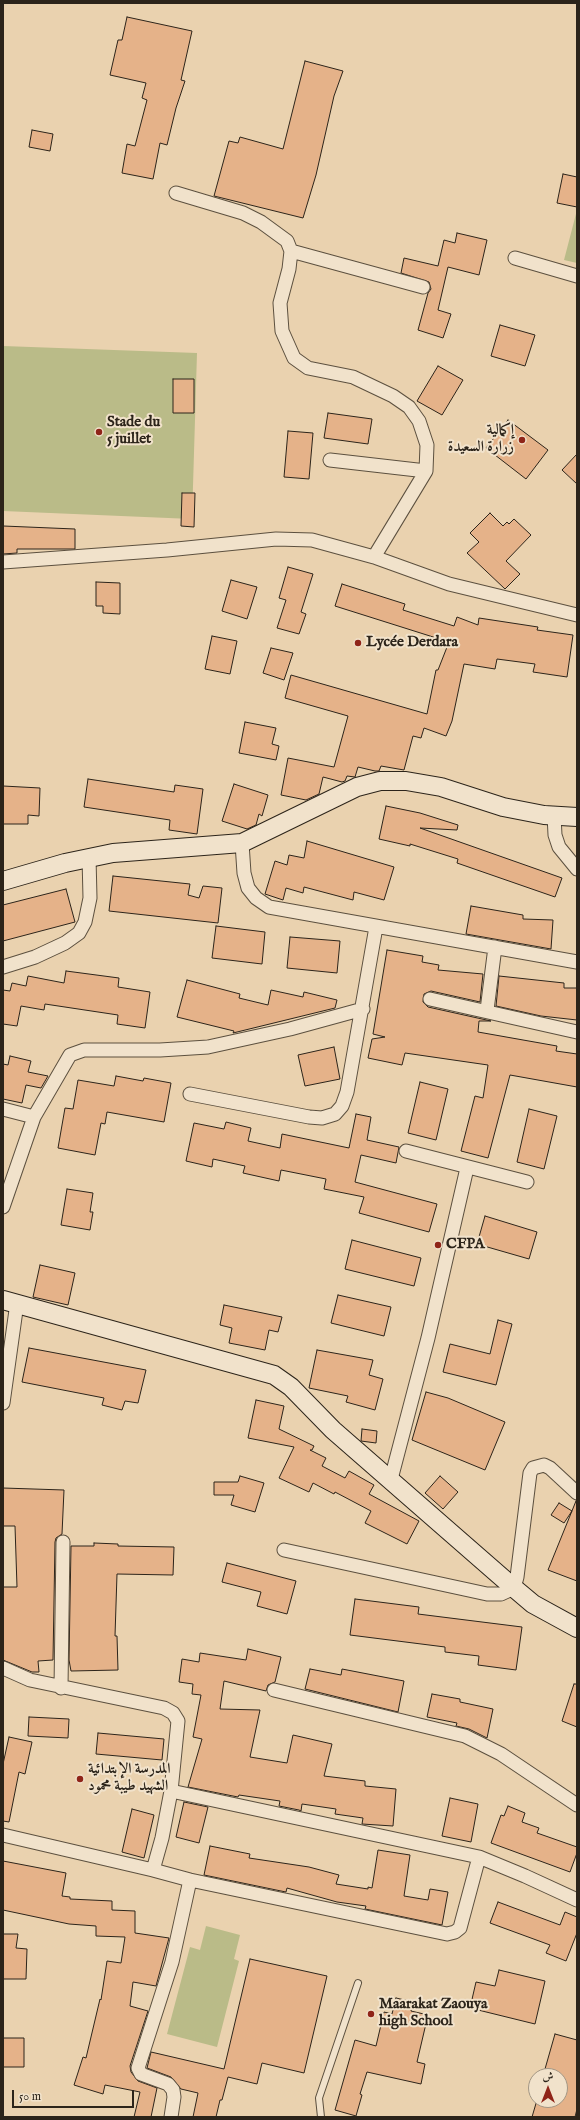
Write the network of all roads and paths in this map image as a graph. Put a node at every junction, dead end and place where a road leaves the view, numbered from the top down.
1 (176, 193) dead end
2 (291, 252) junction
3 (516, 258) dead end
4 (577, 276) edge
5 (423, 287) dead end
6 (330, 460) dead end
7 (426, 471) junction
8 (374, 557) junction
9 (3, 562) edge
10 (577, 615) edge
11 (554, 815) junction
12 (577, 817) edge
13 (242, 843) junction
14 (89, 858) junction
15 (577, 869) edge
16 (3, 881) edge
17 (376, 927) junction
18 (495, 947) junction
19 (577, 962) edge
20 (3, 967) edge
21 (430, 999) dead end
22 (363, 1009) junction
23 (487, 1010) junction
24 (577, 1032) edge
25 (190, 1094) dead end
26 (3, 1109) edge
27 (34, 1117) junction
28 (406, 1151) dead end
29 (468, 1168) junction
30 (527, 1182) dead end
31 (3, 1207) edge
32 (10, 1302) edge
33 (3, 1403) edge
34 (391, 1479) junction
35 (577, 1493) edge
36 (63, 1542) dead end
37 (284, 1550) dead end
38 (514, 1588) junction
39 (577, 1628) edge
40 (3, 1668) edge
41 (62, 1688) junction
42 (274, 1690) dead end
43 (171, 1791) junction
44 (577, 1805) edge
45 (3, 1835) edge
46 (479, 1857) junction
47 (153, 1870) junction
48 (190, 1880) junction
49 (575, 1896) edge
50 (358, 1983) dead end
51 (171, 2117) edge
52 (321, 2117) edge

1 - 2 street
2 - 5 street
2 - 7 street
3 - 4 street
6 - 7 street
7 - 8 street
8 - 9 street
8 - 10 street
11 - 12 street
11 - 13 street
11 - 15 street
13 - 14 street
13 - 17 street
14 - 16 street
14 - 20 street
17 - 18 street
17 - 22 street
18 - 19 street
18 - 23 street
21 - 23 street
22 - 25 street
22 - 27 street
23 - 24 street
26 - 27 street
27 - 31 street
28 - 29 street
29 - 30 street
29 - 34 street
32 - 33 street
32 - 34 street
34 - 38 street
35 - 38 street
36 - 41 street
37 - 38 street
38 - 39 street
40 - 41 street
41 - 43 street
42 - 44 street
43 - 46 street
43 - 47 street
45 - 47 street
46 - 48 street
46 - 49 street
47 - 48 street
48 - 51 street
50 - 52 lane

